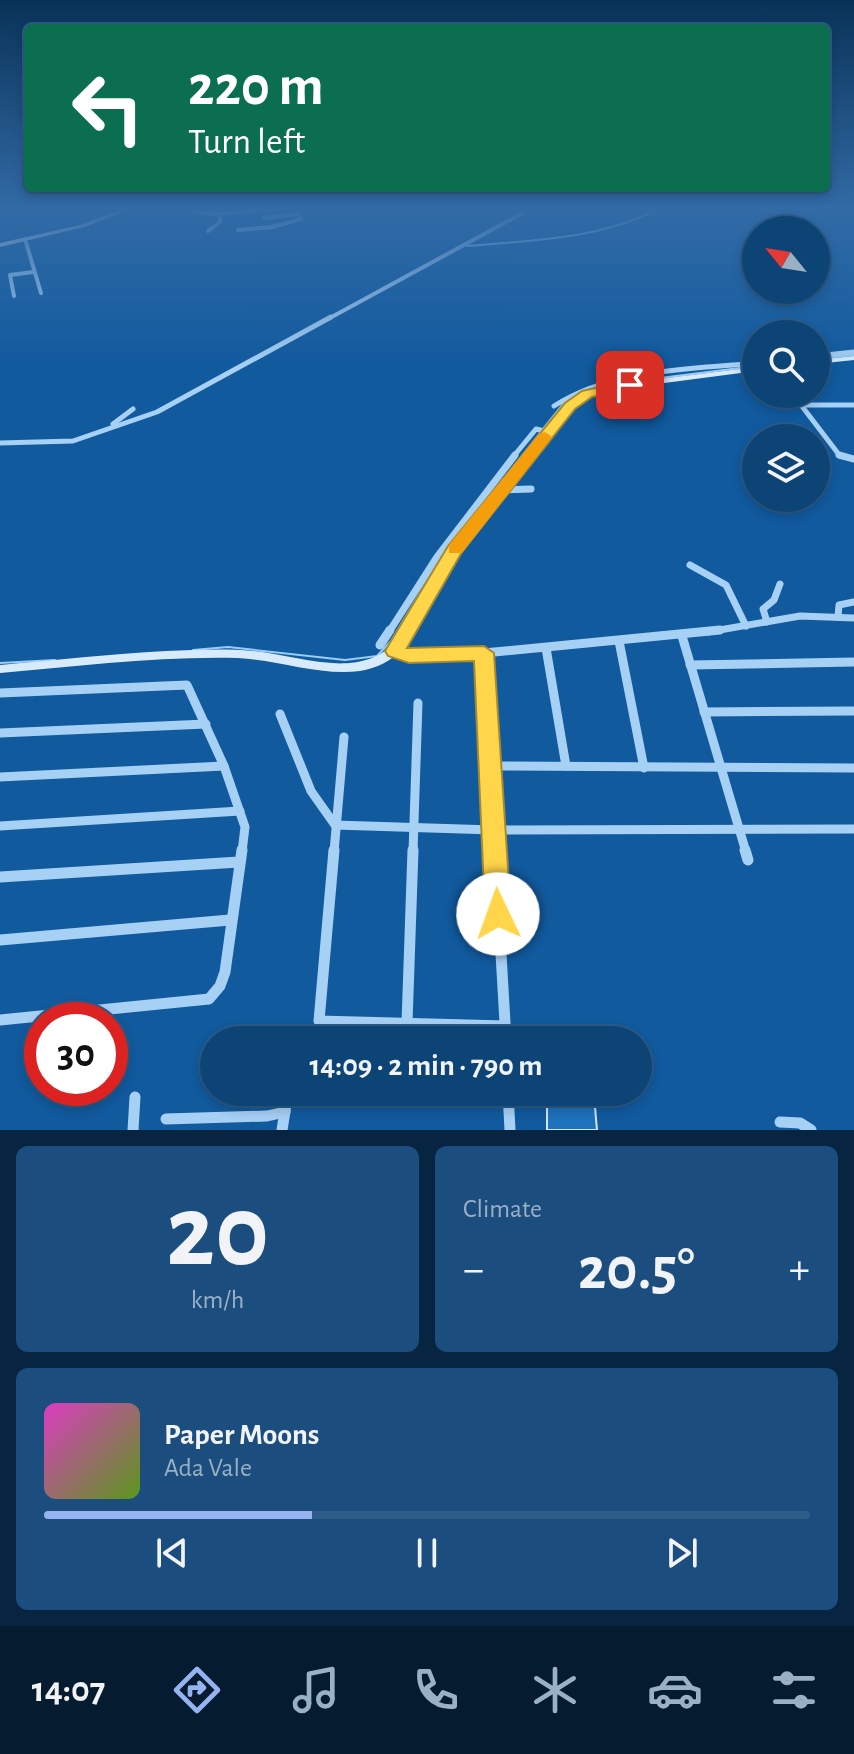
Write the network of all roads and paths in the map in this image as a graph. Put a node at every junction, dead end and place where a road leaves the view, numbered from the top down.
1 (31, 262) edge
2 (433, 262) edge
3 (33, 272) junction
4 (41, 293) dead end
5 (14, 296) dead end
6 (854, 352) edge
7 (830, 356) edge
8 (854, 358) edge
9 (830, 359) edge
10 (742, 365) edge
11 (742, 370) edge
12 (654, 375) junction
13 (639, 380) junction
14 (854, 405) edge
15 (554, 406) dead end
16 (133, 409) dead end
17 (548, 432) junction
18 (97, 434) junction
19 (0, 443) edge
20 (854, 459) edge
21 (531, 489) dead end
22 (502, 490) junction
23 (690, 565) dead end
24 (780, 584) dead end
25 (854, 602) edge
26 (838, 617) junction
27 (854, 618) edge
28 (767, 622) junction
29 (746, 626) junction
30 (682, 636) junction
31 (619, 641) junction
32 (380, 645) dead end
33 (546, 648) junction
34 (395, 651) junction
35 (484, 653) junction
36 (854, 662) edge
37 (690, 665) junction
38 (0, 669) edge
39 (0, 693) edge
40 (418, 703) dead end
41 (854, 711) edge
42 (704, 712) junction
43 (280, 714) dead end
44 (206, 724) junction
45 (0, 733) edge
46 (344, 737) dead end
47 (722, 765) junction
48 (224, 766) junction
49 (490, 766) junction
50 (566, 766) junction
51 (644, 768) junction
52 (854, 768) edge
53 (0, 777) edge
54 (240, 811) junction
55 (335, 825) junction
56 (0, 826) edge
57 (414, 826) junction
58 (737, 829) junction
59 (854, 829) edge
60 (493, 830) junction
61 (748, 860) dead end
62 (239, 862) junction
63 (0, 877) edge
64 (230, 920) junction
65 (0, 940) edge
66 (0, 1020) edge
67 (407, 1023) junction
68 (505, 1026) joint
69 (135, 1097) dead end
70 (286, 1106) edge
71 (509, 1106) edge
72 (285, 1112) junction
73 (166, 1119) dead end
74 (780, 1122) dead end
75 (133, 1130) edge
76 (282, 1130) edge
77 (510, 1130) edge
78 (811, 1130) edge

1 - 3 street
2 - 18 street
3 - 4 street
3 - 5 street
6 - 7 street
8 - 9 street
10 - 12 street
11 - 12 street
12 - 13 street
13 - 15 street
13 - 17 street
14 - 20 street
16 - 18 street
17 - 22 street
17 - 32 street
18 - 19 street
21 - 22 street
22 - 34 street
23 - 29 street
24 - 28 street
25 - 26 street
26 - 27 street
26 - 28 street
28 - 29 street
29 - 30 street
30 - 31 street
30 - 37 street
31 - 33 street
31 - 51 street
33 - 35 street
33 - 50 street
34 - 35 street
34 - 38 street
35 - 49 street
36 - 37 street
37 - 42 street
39 - 44 street
40 - 57 street
41 - 42 street
42 - 47 street
43 - 55 street
44 - 45 street
44 - 48 street
46 - 55 street
47 - 51 street
47 - 52 street
47 - 58 street
48 - 53 street
48 - 54 street
49 - 50 street
49 - 60 street
50 - 51 street
54 - 56 street
54 - 62 street
55 - 57 street
55 - 67 street
57 - 60 street
57 - 67 street
58 - 59 street
58 - 60 street
58 - 61 street
60 - 68 street
62 - 63 street
62 - 64 street
64 - 65 street
64 - 66 street
67 - 68 street
69 - 75 street
70 - 72 street
71 - 77 street
72 - 73 street
72 - 76 street
74 - 78 street

